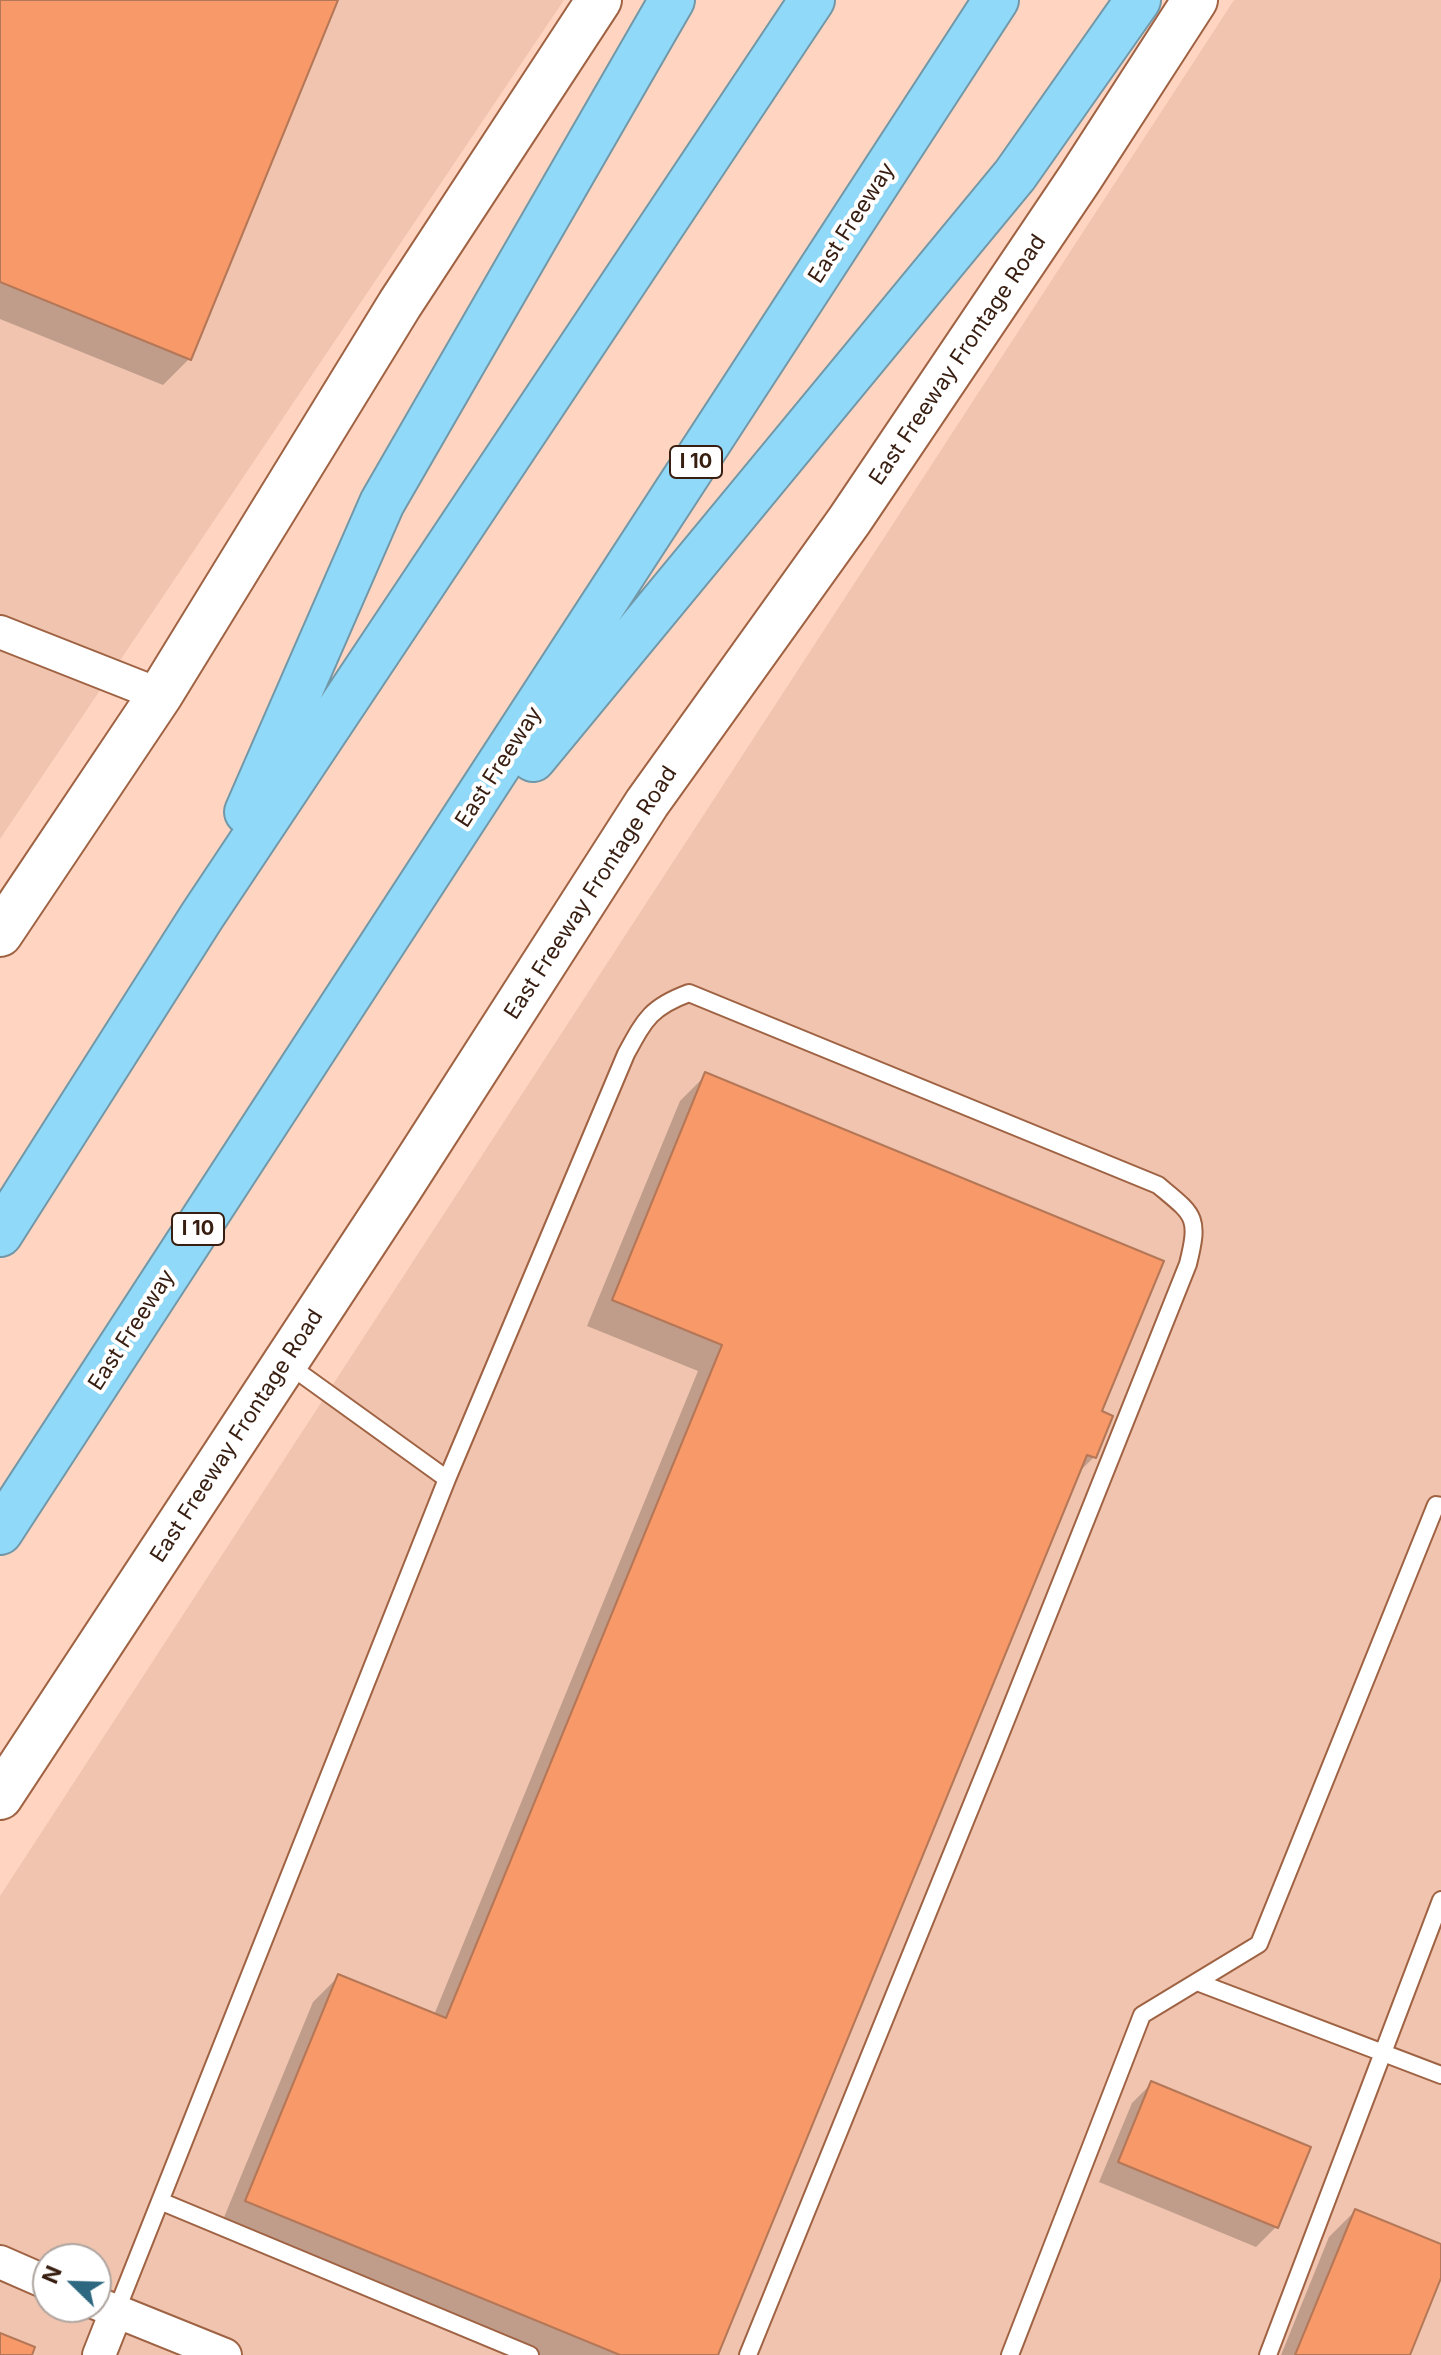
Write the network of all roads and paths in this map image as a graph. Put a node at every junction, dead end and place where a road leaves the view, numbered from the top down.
1 (599, 0) edge
2 (672, 0) edge
3 (812, 0) edge
4 (996, 0) edge
5 (1138, 0) edge
6 (1195, 0) edge
7 (0, 632) edge
8 (160, 695) junction
9 (202, 916) junction
10 (397, 925) junction
11 (0, 934) edge
12 (0, 1234) edge
13 (286, 1362) junction
14 (447, 1479) junction
15 (1441, 1506) edge
16 (0, 1532) edge
17 (0, 1797) edge
18 (1441, 1900) edge
19 (1197, 1982) junction
20 (1383, 2052) junction
21 (1441, 2075) edge
22 (160, 2201) junction
23 (0, 2262) edge
24 (32, 2276) edge
25 (112, 2296) edge
26 (112, 2310) edge
27 (104, 2323) edge
28 (99, 2355) edge
29 (225, 2355) edge
30 (530, 2355) edge
31 (748, 2355) edge
32 (1010, 2355) edge
33 (1268, 2355) edge

1 - 8 main road
2 - 9 highway
3 - 9 highway
4 - 10 highway, East Freeway / I 10
5 - 10 highway
6 - 13 main road, East Freeway Frontage Road
7 - 8 street
8 - 11 main road
9 - 12 highway
10 - 16 highway, East Freeway / I 10
13 - 14 lane
13 - 17 main road, East Freeway Frontage Road
14 - 22 lane
14 - 31 lane
15 - 19 lane
18 - 20 lane
19 - 20 lane
19 - 32 lane
20 - 21 lane
20 - 33 lane
22 - 25 lane
22 - 30 lane
23 - 24 street
26 - 29 street
27 - 28 street

